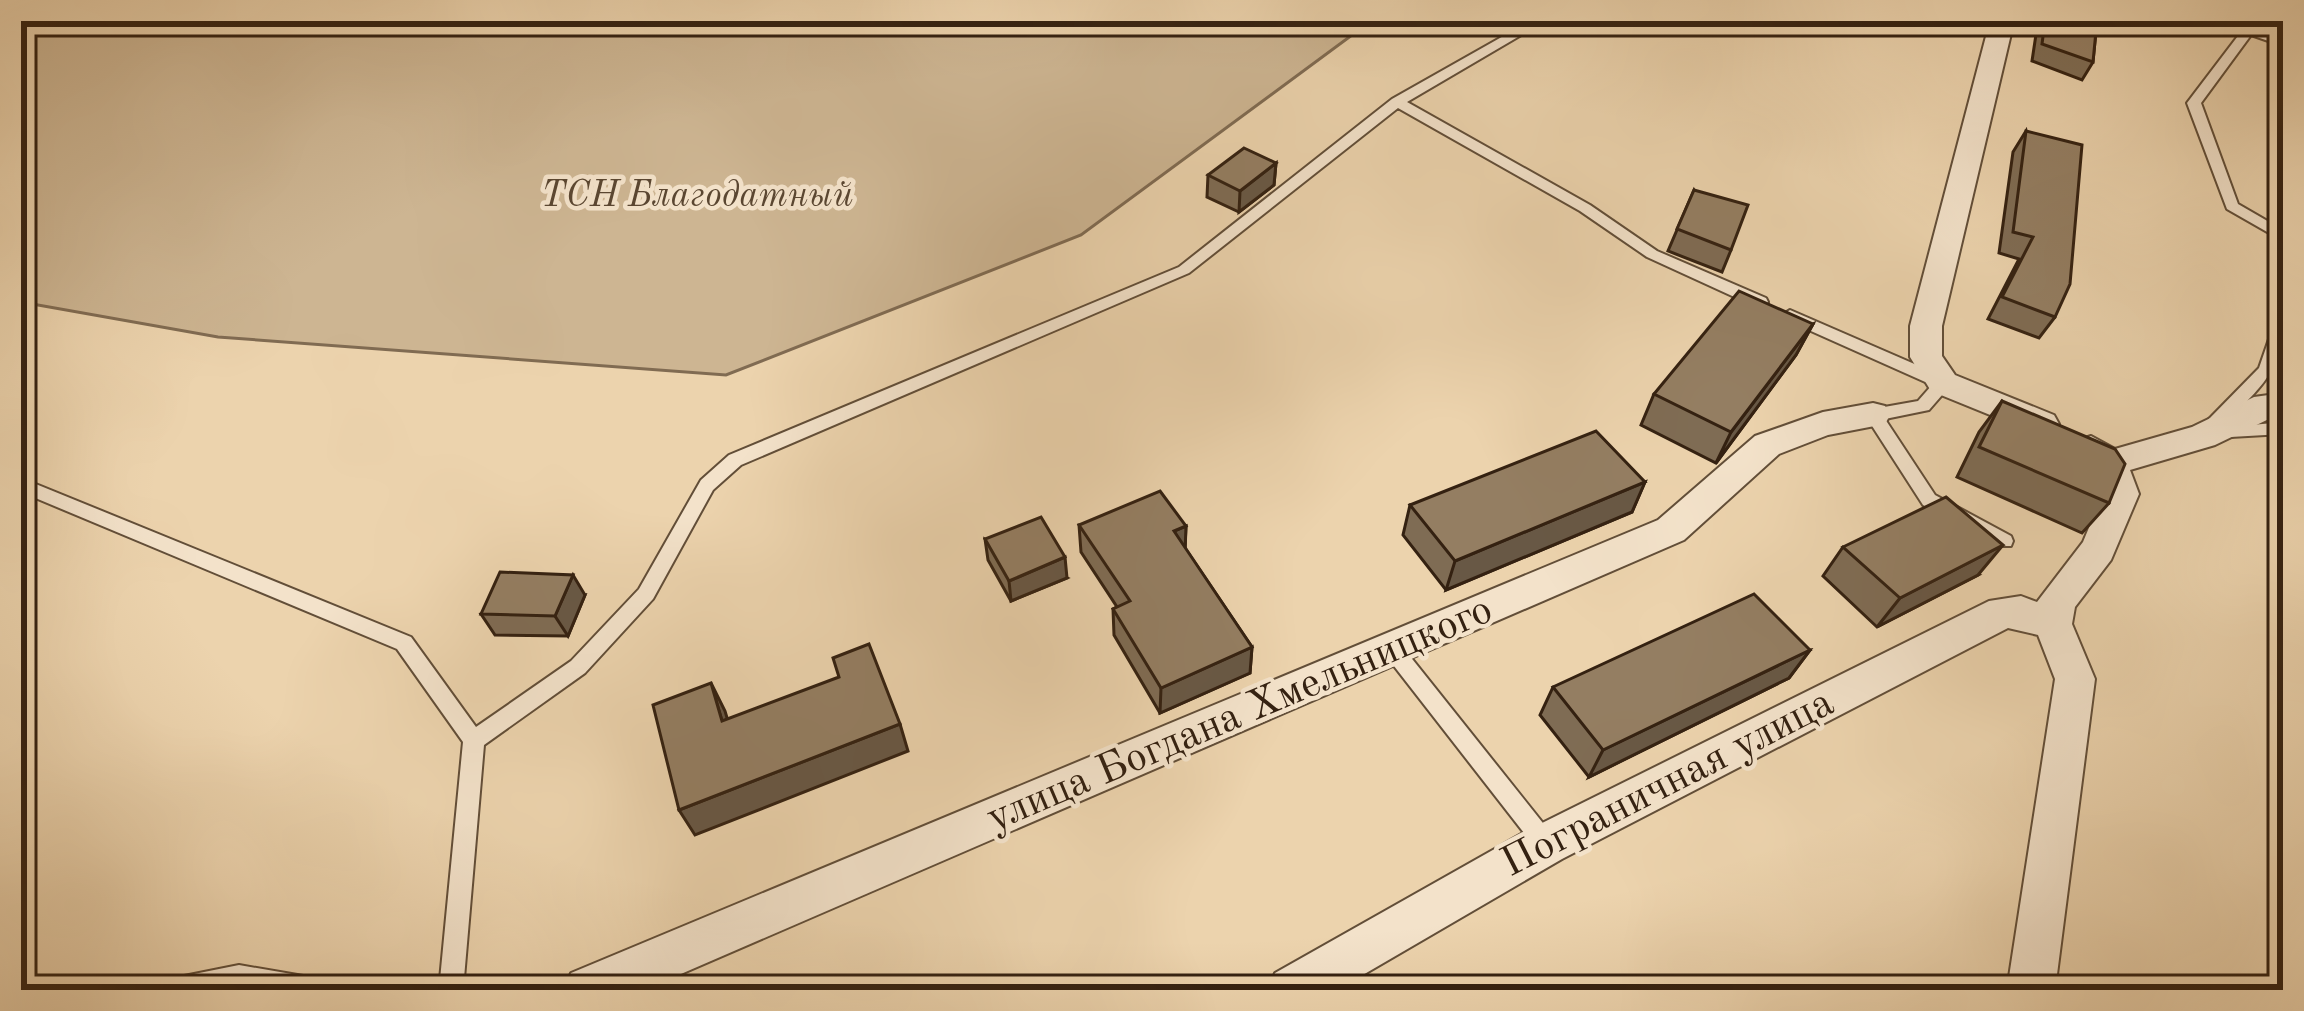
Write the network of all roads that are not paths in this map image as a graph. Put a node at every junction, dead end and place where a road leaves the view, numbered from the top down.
1 (1539, 21) edge
2 (2002, 21) edge
3 (2221, 21) edge
4 (2249, 30) junction
5 (2283, 42) edge
6 (1396, 102) junction
7 (2283, 236) edge
8 (2283, 322) edge
9 (1943, 383) junction
10 (2283, 404) edge
11 (1873, 415) junction
12 (2283, 428) edge
13 (2203, 436) junction
14 (2110, 463) junction
15 (21, 485) edge
16 (2004, 541) edge
17 (2053, 624) junction
18 (1394, 651) junction
19 (474, 740) junction
20 (1546, 844) junction
21 (174, 990) edge
22 (315, 990) edge
23 (451, 990) edge
24 (588, 990) edge
25 (1292, 990) edge
26 (2031, 990) edge

1 - 6 lane
2 - 9 street
3 - 4 lane
4 - 5 lane
4 - 7 lane
6 - 9 lane
6 - 19 lane
8 - 13 lane
9 - 11 lane
9 - 14 street
10 - 13 street
11 - 16 lane
11 - 18 street, улица Богдана Хмельницкого
12 - 13 lane
13 - 14 street
14 - 17 street
15 - 19 lane
17 - 20 street, Пограничная улица
17 - 26 street
18 - 20 lane
18 - 24 street, улица Богдана Хмельницкого
19 - 23 lane
20 - 25 street, Пограничная улица
21 - 22 lane

